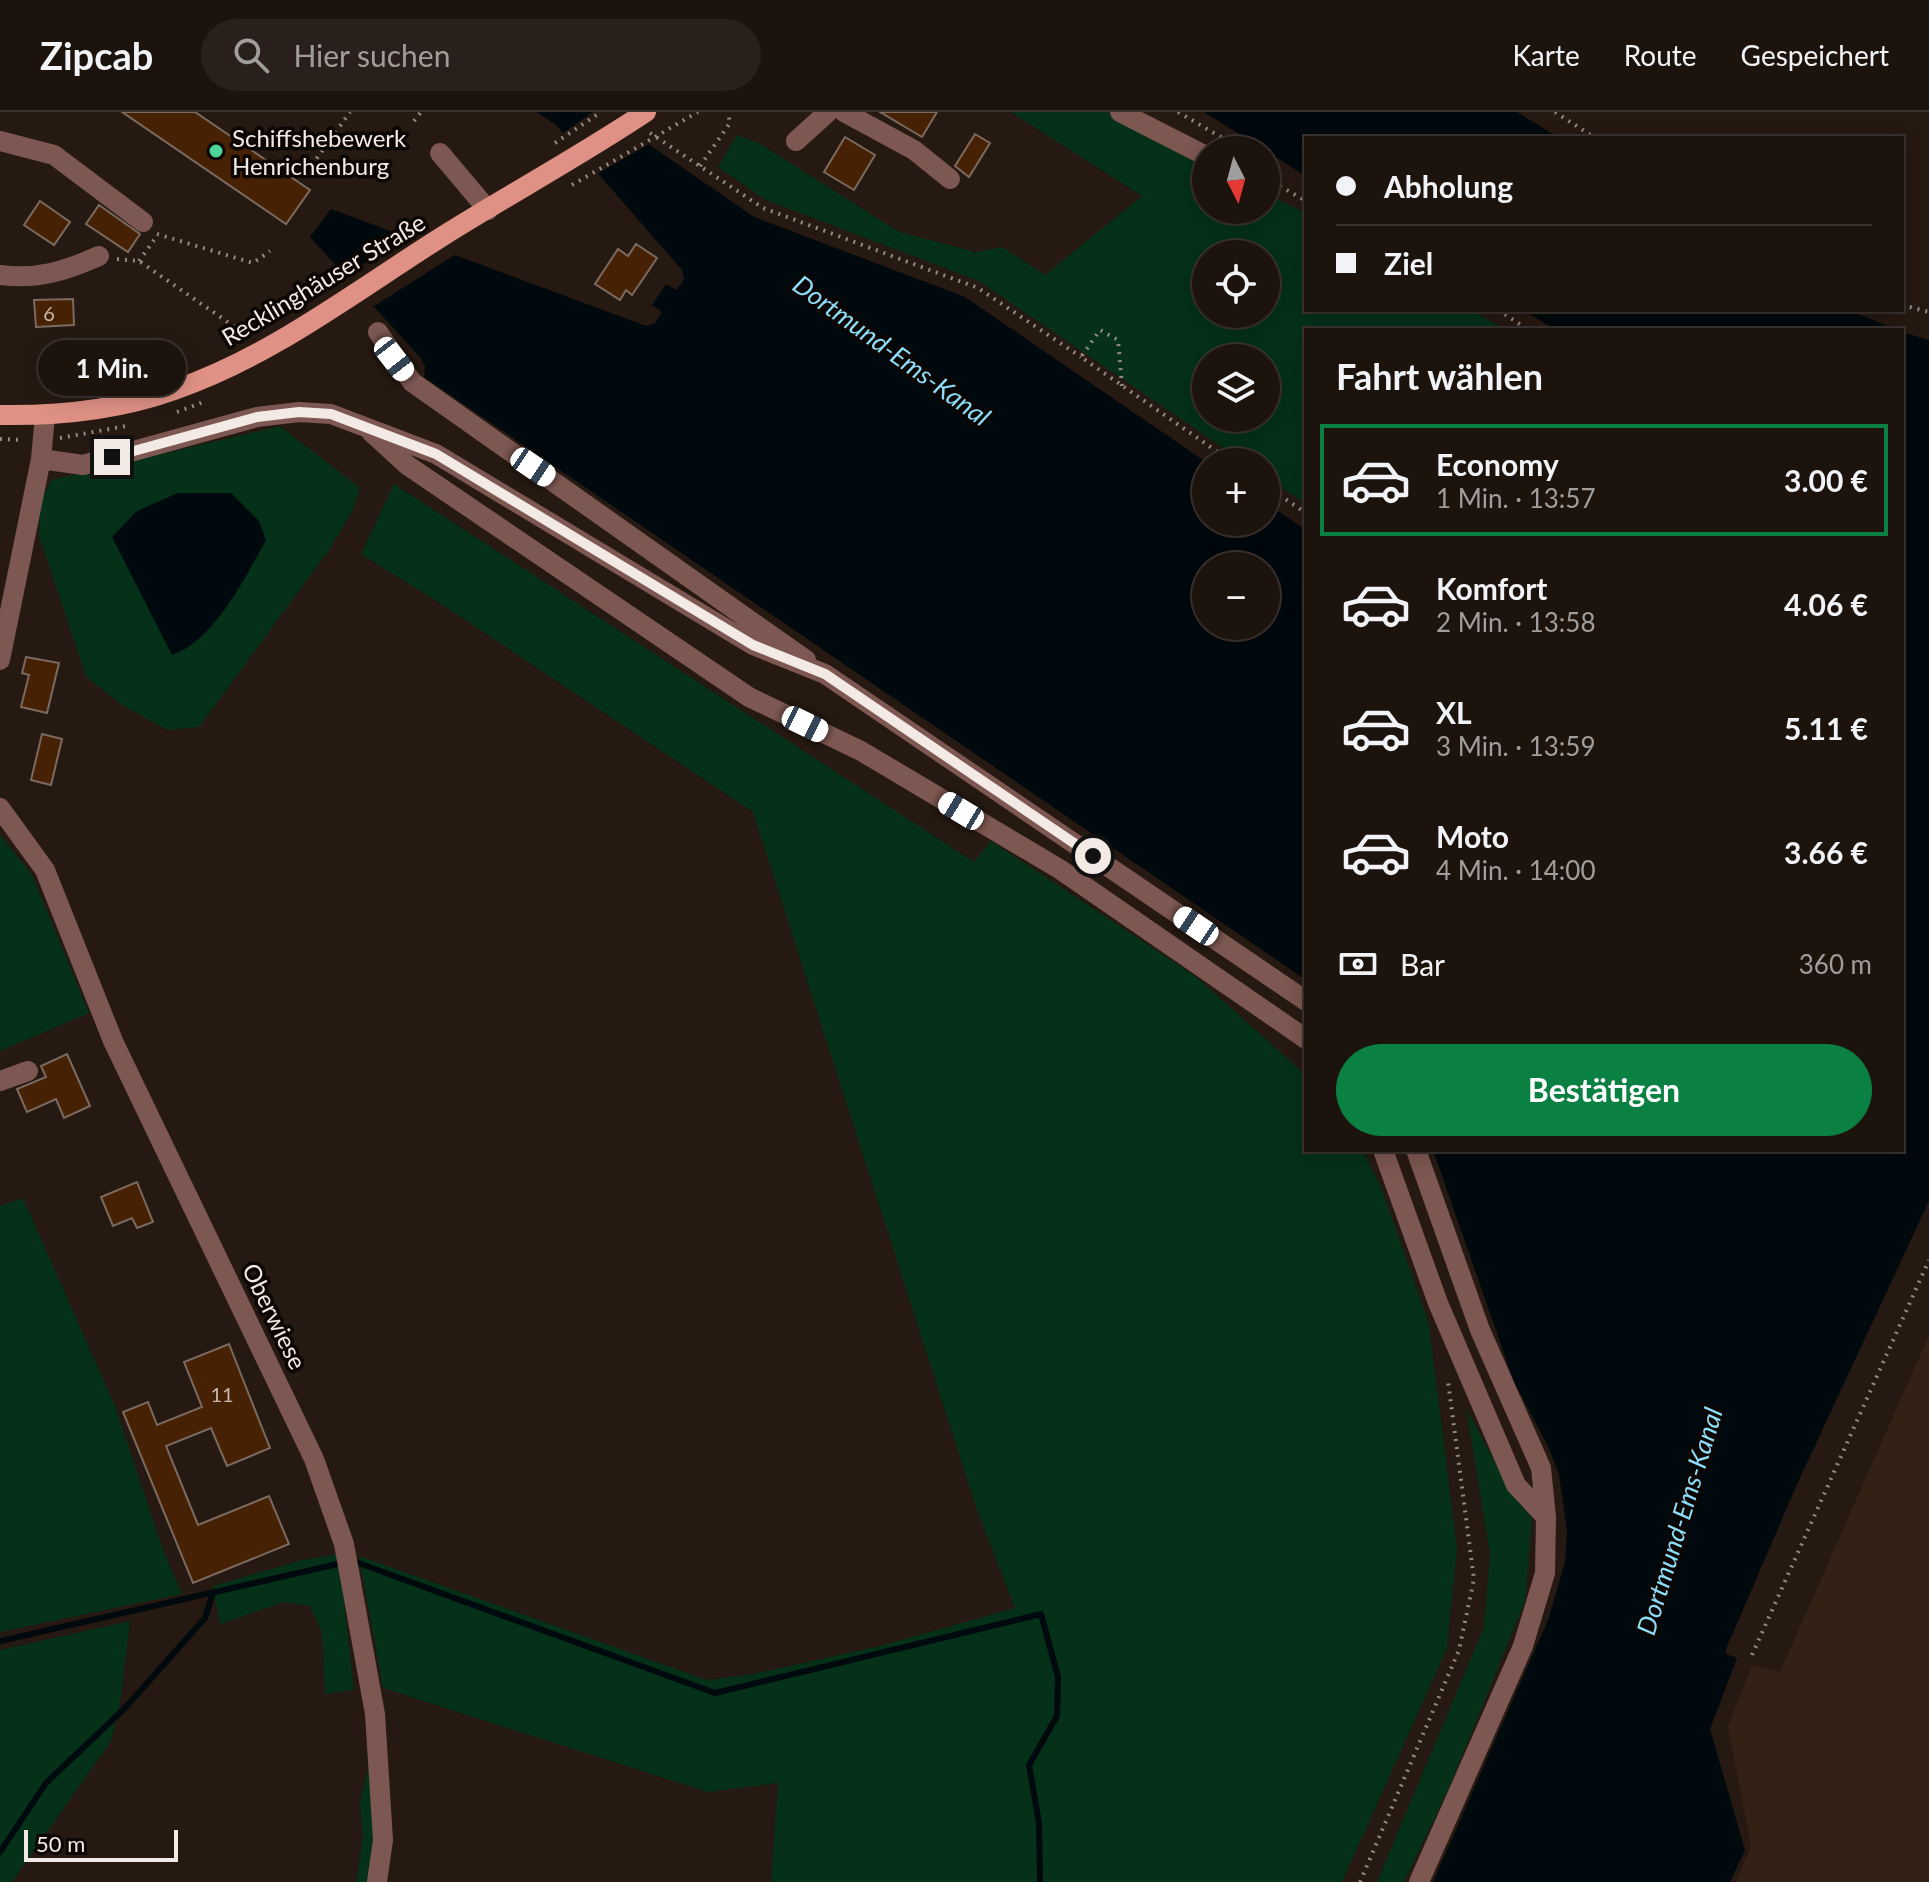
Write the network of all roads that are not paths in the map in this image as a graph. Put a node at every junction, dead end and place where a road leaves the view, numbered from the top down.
1 (828, 112) edge
2 (844, 112) edge
3 (1120, 112) edge
4 (643, 118) edge
5 (0, 141) edge
6 (796, 141) dead end
7 (1192, 149) edge
8 (440, 153) dead end
9 (950, 179) dead end
10 (488, 210) junction
11 (150, 228) road end
12 (99, 256) road end
13 (0, 275) edge
14 (378, 332) dead end
15 (0, 415) edge
16 (45, 415) junction
17 (363, 424) junction
18 (41, 459) junction
19 (0, 660) edge
20 (825, 674) junction
21 (0, 808) edge
22 (1304, 1000) edge
23 (1304, 1038) edge
24 (28, 1071) dead end
25 (0, 1081) edge
26 (1384, 1152) edge
27 (1417, 1152) edge
28 (1546, 1517) junction
29 (377, 1882) edge
30 (1419, 1882) edge

1 - 6 street
2 - 9 street
3 - 7 street
4 - 10 main road, Recklinghäuser Straße
5 - 11 street
8 - 10 street
10 - 16 main road, Recklinghäuser Straße
12 - 13 street
14 - 20 street
15 - 16 main road, Recklinghäuser Straße
16 - 18 street
17 - 18 street
17 - 20 street
17 - 23 street
18 - 19 street
20 - 22 street
21 - 29 street, Oberwiese
24 - 25 street
26 - 28 street
27 - 28 street
28 - 30 street

